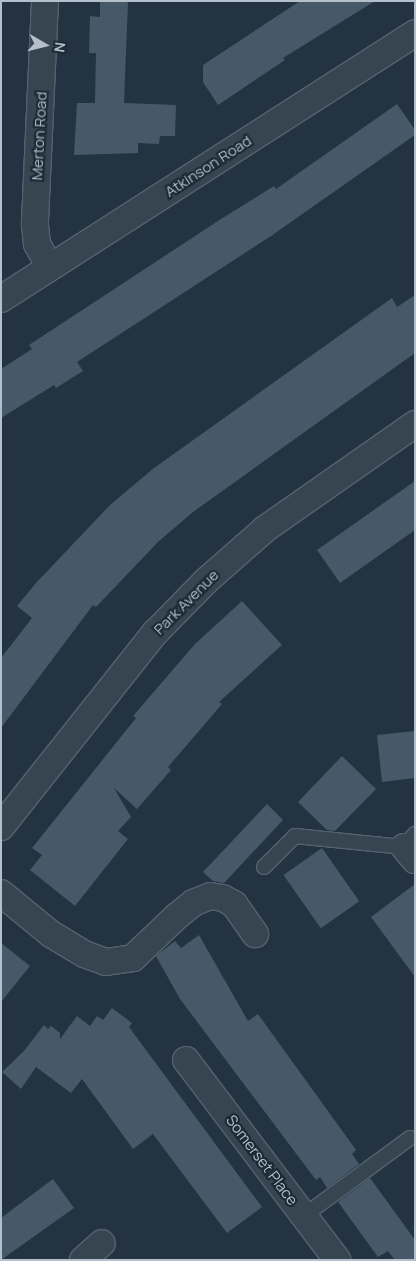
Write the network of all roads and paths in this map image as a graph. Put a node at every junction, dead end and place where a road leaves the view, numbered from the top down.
1 (45, 1) edge
2 (415, 33) edge
3 (50, 267) junction
4 (1, 299) edge
5 (415, 424) edge
6 (1, 827) edge
7 (411, 847) edge
8 (264, 867) dead end
9 (1, 893) edge
10 (255, 934) dead end
11 (186, 1060) dead end
12 (410, 1138) dead end
13 (304, 1215) junction
14 (102, 1243) dead end
15 (83, 1260) edge
16 (337, 1260) edge

1 - 3 street, Merton Road
2 - 3 street, Atkinson Road
3 - 4 street, Atkinson Road
5 - 6 street, Park Avenue
7 - 8 lane
9 - 10 street
11 - 13 street, Somerset Place
12 - 13 lane
13 - 16 street, Somerset Place
14 - 15 street

